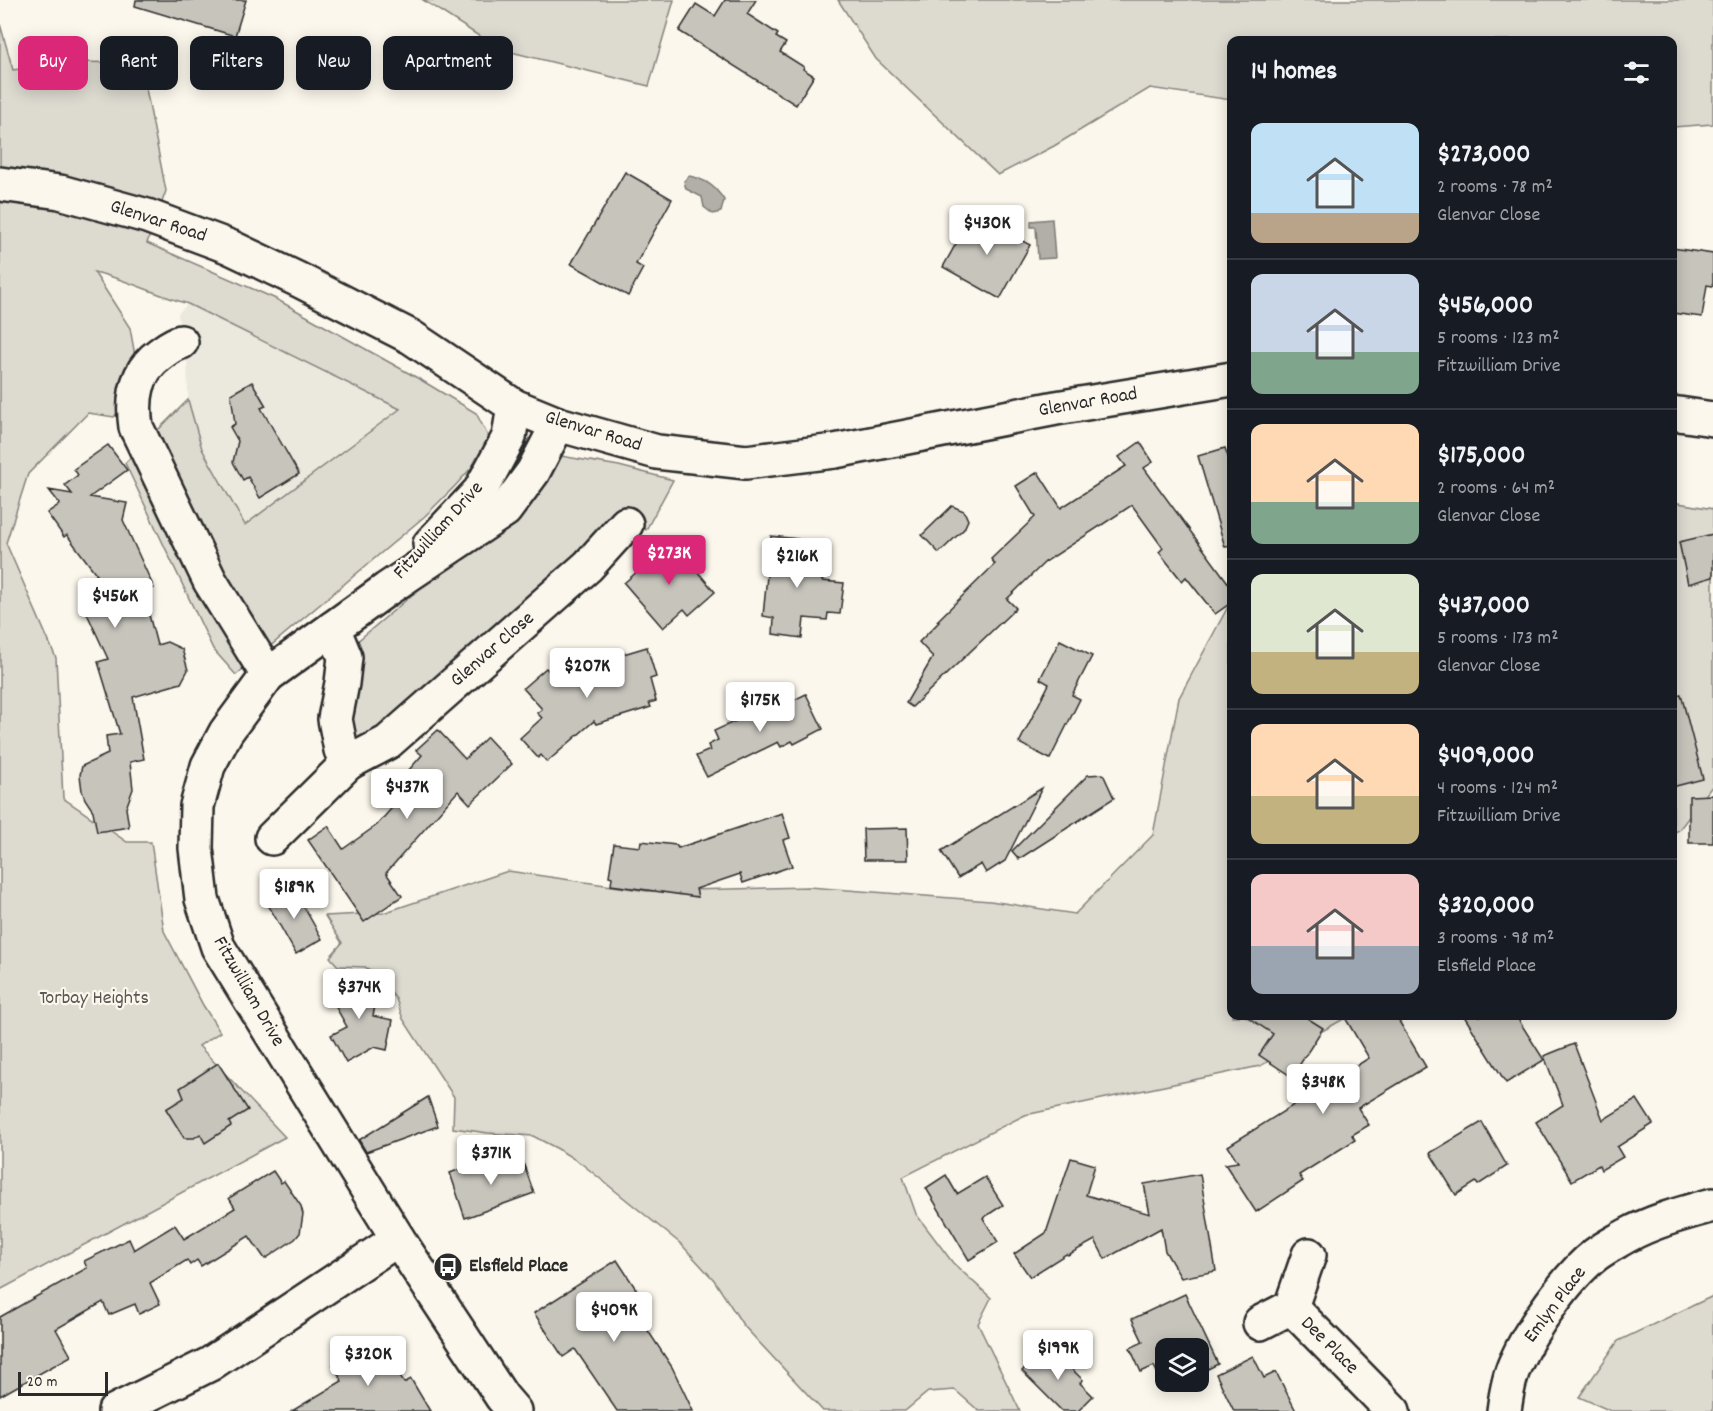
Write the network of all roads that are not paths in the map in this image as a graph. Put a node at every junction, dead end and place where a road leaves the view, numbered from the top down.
1 (0, 184) edge
2 (181, 342) dead end
3 (1227, 380) edge
4 (514, 406) junction
5 (1677, 414) edge
6 (1713, 419) edge
7 (558, 424) junction
8 (626, 524) dead end
9 (387, 589) junction
10 (333, 628) junction
11 (268, 675) junction
12 (348, 763) junction
13 (272, 838) dead end
14 (1713, 1205) edge
15 (398, 1239) junction
16 (1309, 1255) dead end
17 (1291, 1307) junction
18 (1260, 1323) dead end
19 (115, 1411) edge
20 (514, 1411) edge
21 (1393, 1411) edge
22 (1504, 1411) edge

1 - 4 street, Glenvar Road
2 - 11 street
3 - 7 street, Glenvar Road
4 - 7 street, Glenvar Road
4 - 9 street, Fitzwilliam Drive
5 - 6 street
7 - 9 street, Fitzwilliam Drive
8 - 12 street, Glenvar Close
9 - 10 street, Fitzwilliam Drive
10 - 11 street, Fitzwilliam Drive
10 - 12 street
11 - 15 street, Fitzwilliam Drive
12 - 13 street, Glenvar Close
14 - 22 street, Emlyn Place
15 - 19 street
15 - 20 street, Fitzwilliam Drive
16 - 17 street, Dee Place
17 - 18 street, Dee Place
17 - 21 street, Dee Place

